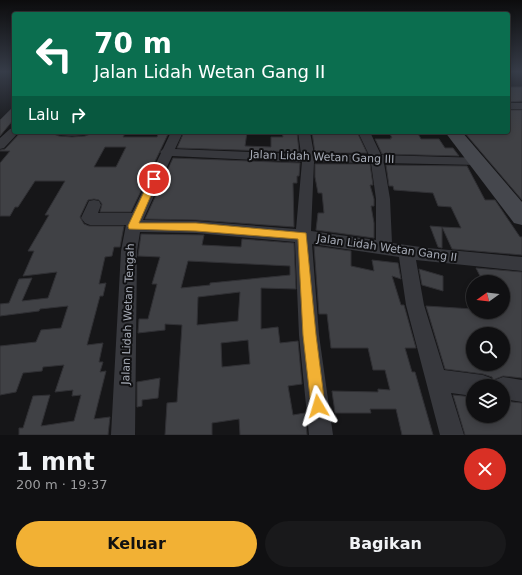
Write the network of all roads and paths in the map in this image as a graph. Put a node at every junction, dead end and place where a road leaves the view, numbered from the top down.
1 (510, 106) edge
2 (522, 106) edge
3 (0, 127) edge
4 (12, 127) edge
5 (12, 133) edge
6 (176, 134) edge
7 (304, 134) edge
8 (365, 134) edge
9 (455, 134) edge
10 (0, 145) edge
11 (166, 152) junction
12 (308, 158) junction
13 (377, 159) junction
14 (478, 161) junction
15 (94, 205) dead end
16 (519, 208) edge
17 (134, 223) junction
18 (303, 236) junction
19 (384, 249) junction
20 (406, 252) junction
21 (522, 264) edge
22 (436, 380) junction
23 (466, 384) edge
24 (510, 389) edge
25 (522, 391) edge
26 (123, 435) edge
27 (321, 435) edge
28 (452, 435) edge

1 - 2 street
3 - 4 street
5 - 10 street
6 - 11 street, Jalan Lidah Wetan Tengah
7 - 12 street
8 - 13 street
9 - 14 main road
11 - 12 street, Jalan Lidah Wetan Gang III
11 - 17 street, Jalan Lidah Wetan Tengah
12 - 13 street, Jalan Lidah Wetan Gang III
12 - 18 street
13 - 14 street, Jalan Lidah Wetan Gang III
13 - 19 street
14 - 16 main road
15 - 17 street, Jalan Lidah Wetan Gang II
17 - 18 street, Jalan Lidah Wetan Gang II
17 - 26 street, Jalan Lidah Wetan Tengah
18 - 19 street, Jalan Lidah Wetan Gang II
18 - 27 street
19 - 20 street, Jalan Lidah Wetan Gang II
20 - 21 street, Jalan Lidah Wetan Gang II
20 - 22 street
22 - 23 street
22 - 28 street
24 - 25 street

